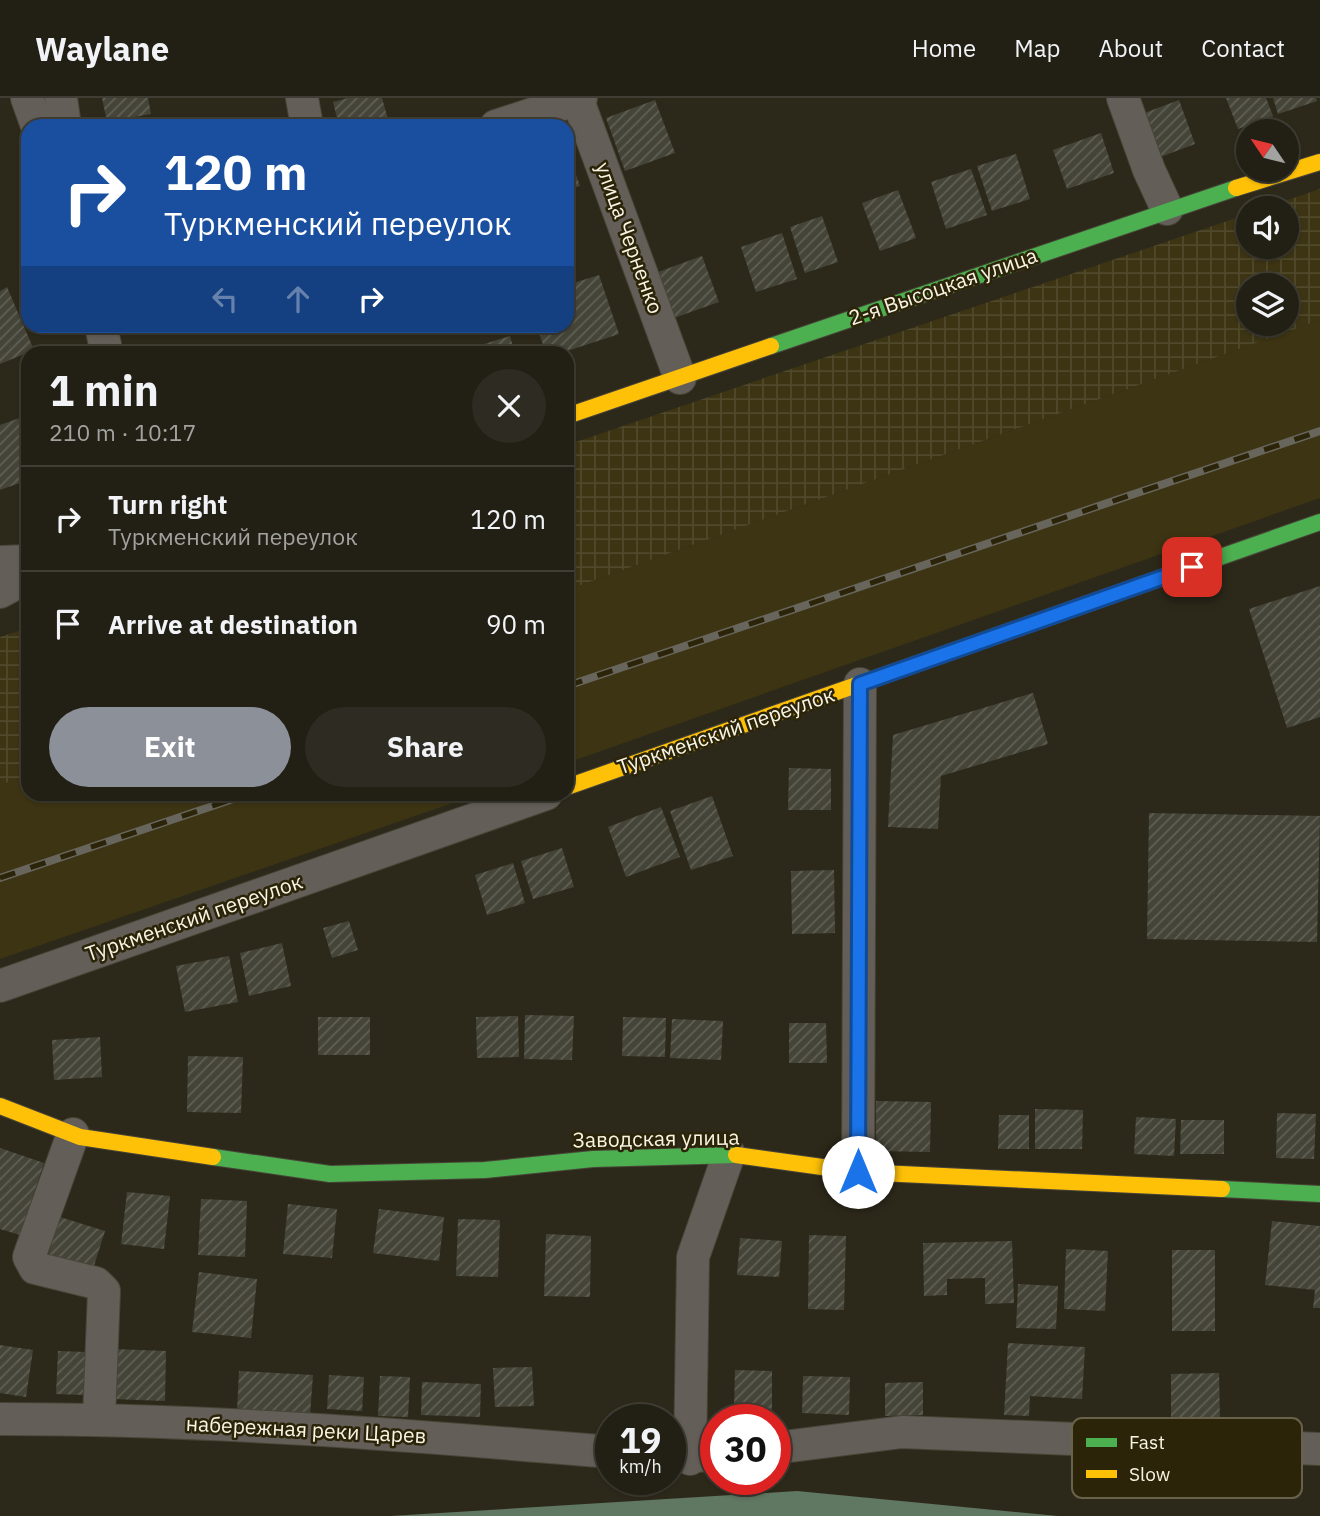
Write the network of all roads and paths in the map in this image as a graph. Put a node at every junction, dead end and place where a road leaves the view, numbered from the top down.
1 (27, 98) edge
2 (61, 98) edge
3 (302, 98) edge
4 (578, 98) edge
5 (1124, 98) edge
6 (34, 119) edge
7 (64, 119) edge
8 (306, 119) edge
9 (516, 119) edge
10 (1320, 162) edge
11 (1167, 209) junction
12 (680, 378) junction
13 (574, 414) edge
14 (1320, 522) edge
15 (21, 561) edge
16 (0, 562) edge
17 (21, 581) edge
18 (0, 592) edge
19 (860, 684) junction
20 (574, 785) edge
21 (526, 801) edge
22 (0, 986) edge
23 (0, 1106) edge
24 (73, 1134) junction
25 (729, 1154) junction
26 (858, 1172) junction
27 (1320, 1194) edge
28 (0, 1419) edge
29 (99, 1419) junction
30 (1072, 1439) edge
31 (791, 1446) edge
32 (1302, 1448) edge
33 (1320, 1449) edge
34 (595, 1451) edge
35 (692, 1457) edge

1 - 6 street
2 - 7 street
3 - 8 street
4 - 9 street
4 - 12 street, улица Черненко
5 - 11 street
10 - 11 street, 2-я Высоцкая улица
11 - 12 street, 2-я Высоцкая улица
12 - 13 street, 2-я Высоцкая улица
14 - 19 street, Туркменский переулок
15 - 16 street
17 - 18 street
19 - 20 street, Туркменский переулок
19 - 26 street
21 - 22 street, Туркменский переулок
23 - 24 street, Заводская улица
24 - 25 street, Заводская улица
24 - 29 street
25 - 26 street, Заводская улица
25 - 35 street
26 - 27 street, Заводская улица
28 - 29 street, набережная реки Царев
29 - 34 street, набережная реки Царев
30 - 31 street
32 - 33 street

